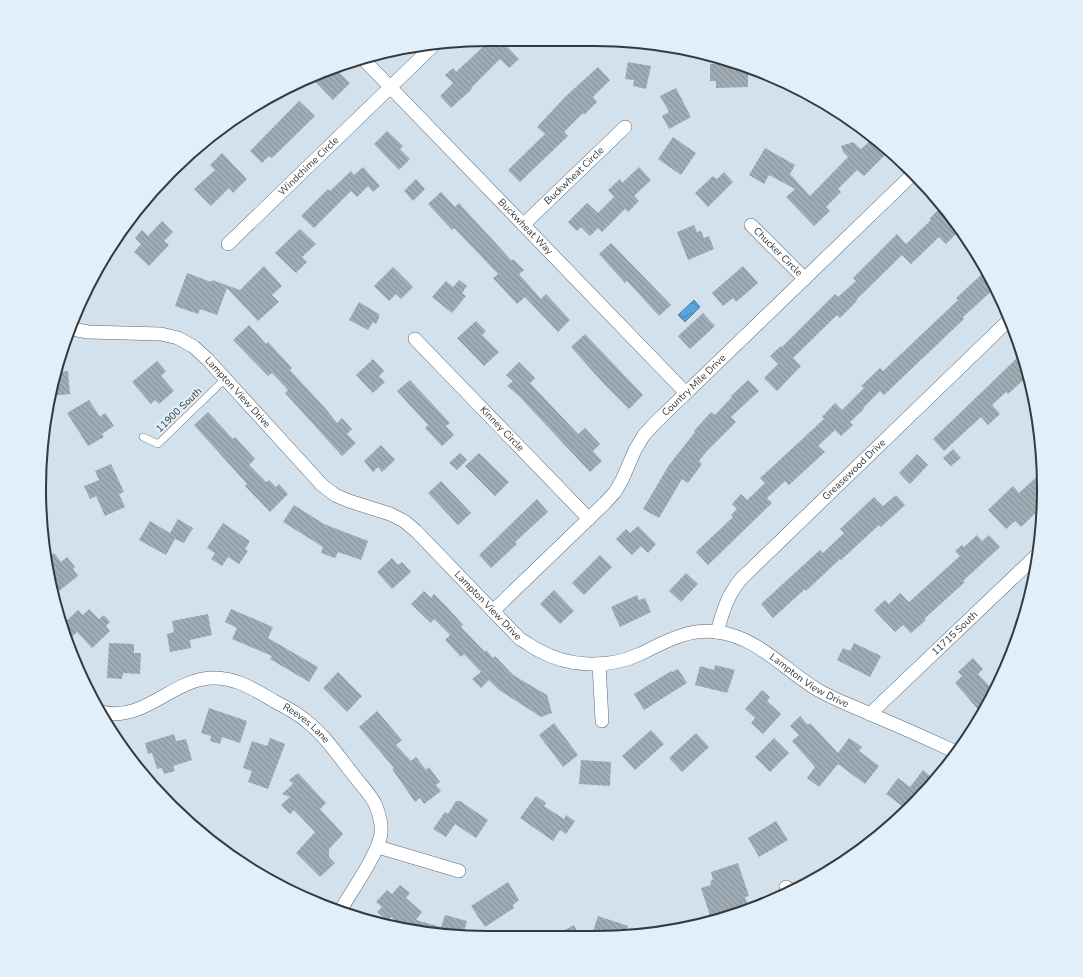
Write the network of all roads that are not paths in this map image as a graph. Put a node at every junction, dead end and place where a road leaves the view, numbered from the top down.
1 (428, 50) edge
2 (367, 63) edge
3 (390, 88) junction
4 (626, 127) dead end
5 (909, 178) edge
6 (523, 225) junction
7 (751, 225) dead end
8 (228, 244) dead end
9 (804, 279) junction
10 (1005, 324) edge
11 (76, 330) edge
12 (415, 339) dead end
13 (225, 379) junction
14 (686, 393) junction
15 (143, 437) dead end
16 (589, 519) junction
17 (1030, 561) edge
18 (493, 611) junction
19 (717, 632) junction
20 (598, 664) junction
21 (107, 712) edge
22 (870, 714) junction
23 (602, 721) dead end
24 (951, 750) edge
25 (378, 847) junction
26 (459, 871) dead end
27 (343, 907) edge

1 - 3 street, Windchime Circle
2 - 3 street, Buckwheat Way
3 - 6 street, Buckwheat Way
3 - 8 street, Windchime Circle
4 - 6 street, Buckwheat Circle
5 - 9 street, Country Mile Drive
6 - 14 street, Buckwheat Way
7 - 9 street, Chucker Circle
9 - 14 street, Country Mile Drive
10 - 19 street, Greasewood Drive
11 - 13 street, Lampton View Drive
12 - 16 street, Kinney Circle
13 - 15 lane, 11900 South
13 - 18 street, Lampton View Drive
14 - 16 street, Country Mile Drive
16 - 18 street, Country Mile Drive
17 - 22 street, 11715 South
18 - 20 street, Lampton View Drive
19 - 20 street, Lampton View Drive
19 - 22 street, Lampton View Drive
20 - 23 street
21 - 25 street, Reeves Lane
22 - 24 street, Lampton View Drive
25 - 26 street
25 - 27 street, Reeves Lane

